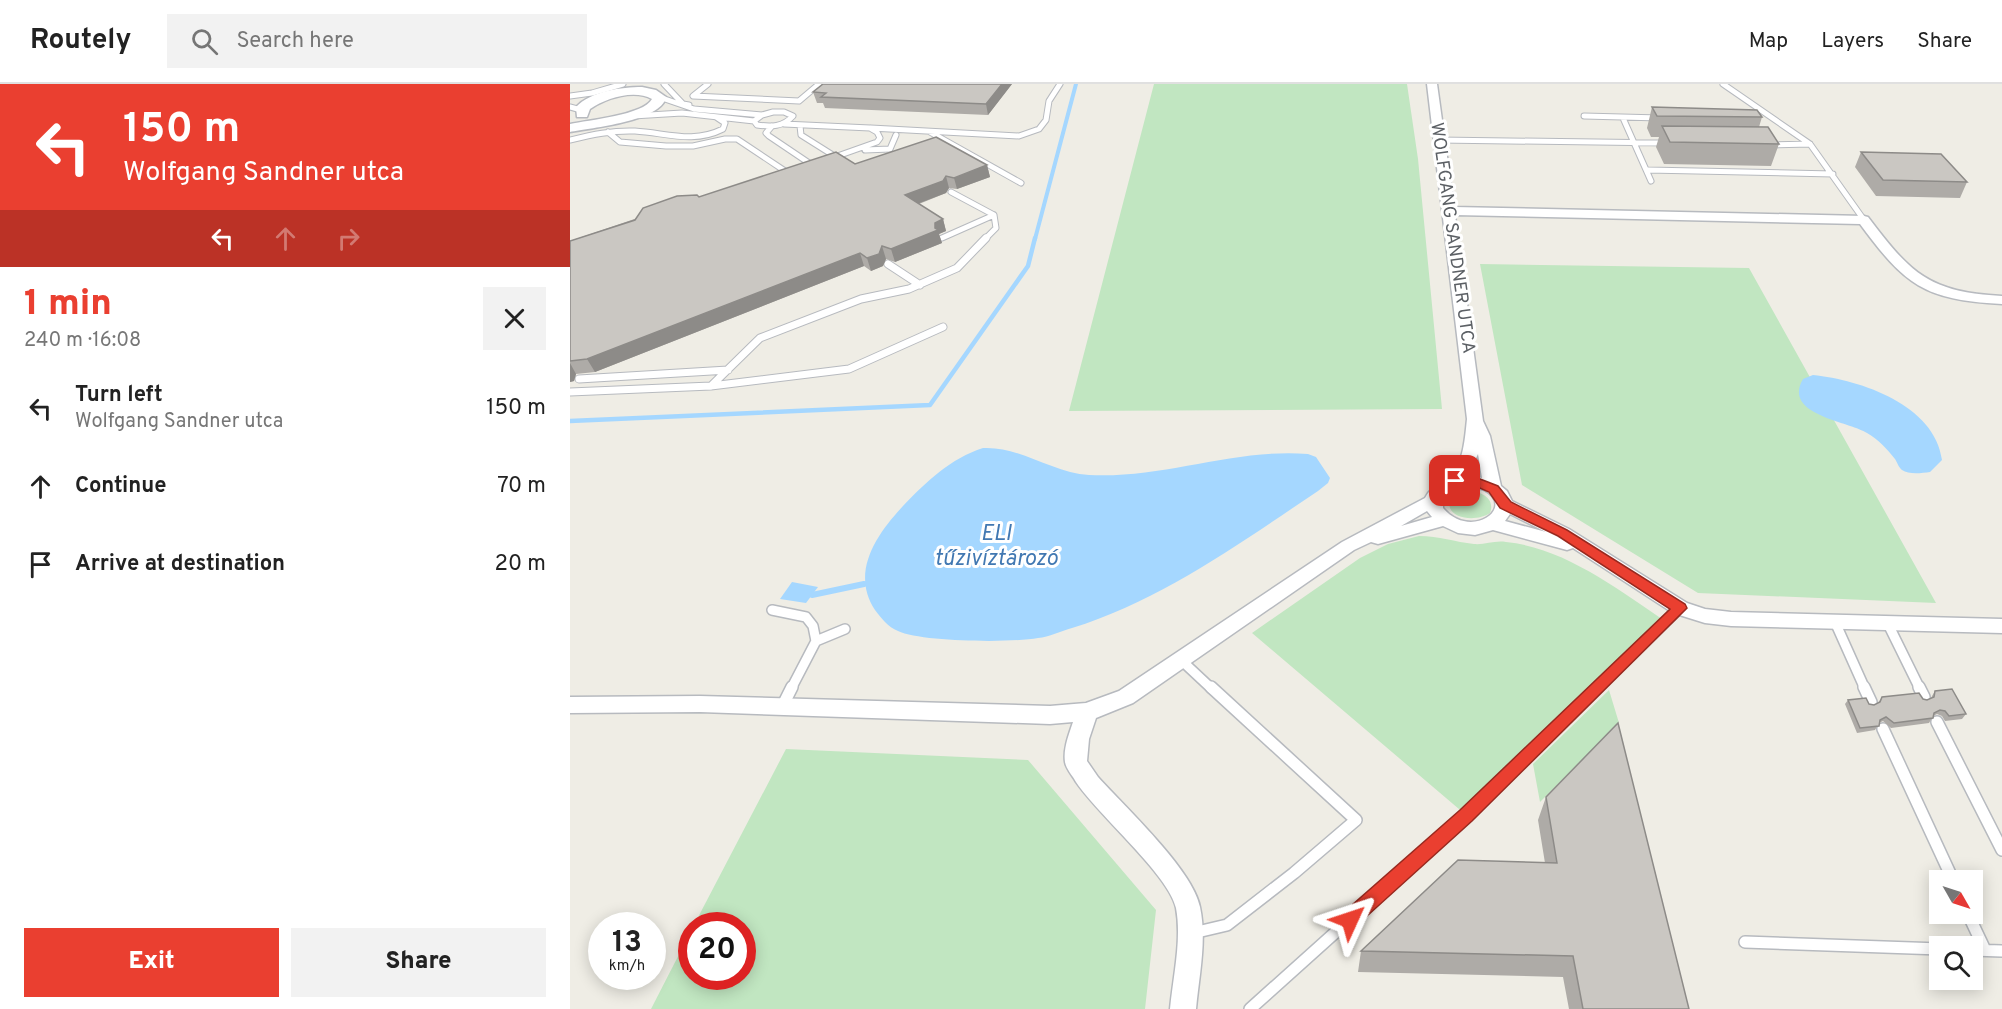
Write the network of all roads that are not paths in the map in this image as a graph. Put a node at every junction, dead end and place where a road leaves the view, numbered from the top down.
1 (633, 84) edge
2 (708, 84) edge
3 (819, 84) edge
4 (1060, 84) edge
5 (1723, 84) edge
6 (1433, 85) edge
7 (618, 89) edge
8 (658, 90) edge
9 (570, 97) edge
10 (598, 98) junction
11 (799, 101) junction
12 (703, 109) junction
13 (770, 112) junction
14 (576, 113) edge
15 (762, 114) junction
16 (631, 116) junction
17 (713, 116) junction
18 (791, 116) junction
19 (1584, 116) dead end
20 (1773, 117) junction
21 (1623, 118) junction
22 (1669, 118) edge
23 (1757, 118) edge
24 (754, 121) junction
25 (784, 124) junction
26 (608, 126) junction
27 (772, 126) junction
28 (800, 126) junction
29 (834, 127) junction
30 (870, 128) junction
31 (570, 129) edge
32 (909, 130) junction
33 (928, 131) junction
34 (896, 135) junction
35 (570, 140) edge
36 (1439, 140) junction
37 (877, 142) junction
38 (1635, 143) junction
39 (1682, 144) edge
40 (1810, 144) junction
41 (1764, 145) edge
42 (862, 148) junction
43 (836, 157) junction
44 (812, 165) junction
45 (1648, 170) junction
46 (794, 171) junction
47 (1833, 174) junction
48 (779, 176) edge
49 (1651, 181) dead end
50 (1021, 183) dead end
51 (951, 192) edge
52 (1449, 211) junction
53 (994, 215) junction
54 (1864, 220) junction
55 (942, 238) dead end
56 (888, 264) edge
57 (920, 285) junction
58 (2002, 300) edge
59 (943, 327) dead end
60 (728, 370) junction
61 (579, 379) dead end
62 (711, 386) junction
63 (570, 392) edge
64 (1475, 419) junction
65 (1455, 481) junction
66 (1493, 489) junction
67 (1433, 501) junction
68 (1505, 505) junction
69 (1445, 520) junction
70 (1493, 524) junction
71 (1348, 546) junction
72 (1586, 550) junction
73 (1680, 608) junction
74 (772, 610) dead end
75 (1835, 622) junction
76 (1888, 624) junction
77 (2002, 626) edge
78 (845, 629) dead end
79 (816, 641) junction
80 (1181, 660) junction
81 (1924, 697) edge
82 (1871, 702) edge
83 (570, 705) edge
84 (782, 707) junction
85 (1087, 712) junction
86 (1937, 722) dead end
87 (1883, 729) dead end
88 (2002, 850) edge
89 (1948, 870) edge
90 (1190, 934) junction
91 (1745, 942) dead end
92 (1929, 949) edge
93 (1983, 950) edge
94 (2002, 951) edge
95 (1183, 1009) edge
96 (1250, 1009) edge

1 - 7 street
2 - 11 lane
3 - 11 lane
4 - 33 lane
5 - 20 lane
6 - 36 street, WOLFGANG SANDNER UTCA
7 - 8 street
7 - 9 lane
7 - 10 street
8 - 12 lane
8 - 12 lane
8 - 16 street
9 - 10 lane
10 - 14 street
11 - 13 lane
11 - 18 lane
12 - 15 lane
13 - 15 lane
13 - 18 lane
14 - 26 street
15 - 24 lane
16 - 17 lane
16 - 26 street
17 - 24 lane
17 - 26 lane
18 - 25 lane
18 - 29 lane
19 - 21 lane
20 - 23 lane
20 - 40 lane
21 - 22 lane
21 - 38 lane
24 - 27 lane
25 - 27 lane
25 - 28 lane
26 - 31 street
26 - 35 lane
26 - 46 lane
27 - 44 lane
28 - 29 lane
28 - 43 lane
29 - 30 lane
30 - 32 lane
30 - 37 lane
32 - 33 lane
32 - 34 lane
33 - 50 lane
34 - 37 lane
34 - 42 lane
36 - 38 lane
36 - 52 street, WOLFGANG SANDNER UTCA
37 - 42 lane
38 - 39 lane
38 - 45 lane
40 - 41 lane
40 - 47 lane
42 - 43 lane
43 - 44 lane
44 - 46 lane
45 - 47 lane
45 - 49 lane
46 - 48 lane
47 - 54 lane
51 - 53 lane
52 - 54 street
52 - 64 street, WOLFGANG SANDNER UTCA
53 - 55 lane
53 - 57 lane
54 - 58 street
56 - 57 lane
57 - 60 lane
59 - 62 lane
60 - 61 lane
60 - 62 lane
62 - 63 lane
64 - 65 street
64 - 66 street
65 - 66 street
65 - 67 street
66 - 68 street
67 - 69 street
67 - 71 street
68 - 70 street
68 - 72 street
69 - 70 street
69 - 71 street
70 - 72 street
71 - 80 street
72 - 73 street
73 - 75 street
73 - 96 lane
74 - 79 lane
75 - 76 street
75 - 82 lane
76 - 77 street
76 - 81 lane
78 - 79 lane
79 - 84 lane
80 - 85 street
80 - 90 lane
83 - 84 street
84 - 85 street
85 - 90 street
86 - 88 lane
87 - 89 lane
90 - 95 street
91 - 92 lane
93 - 94 lane

